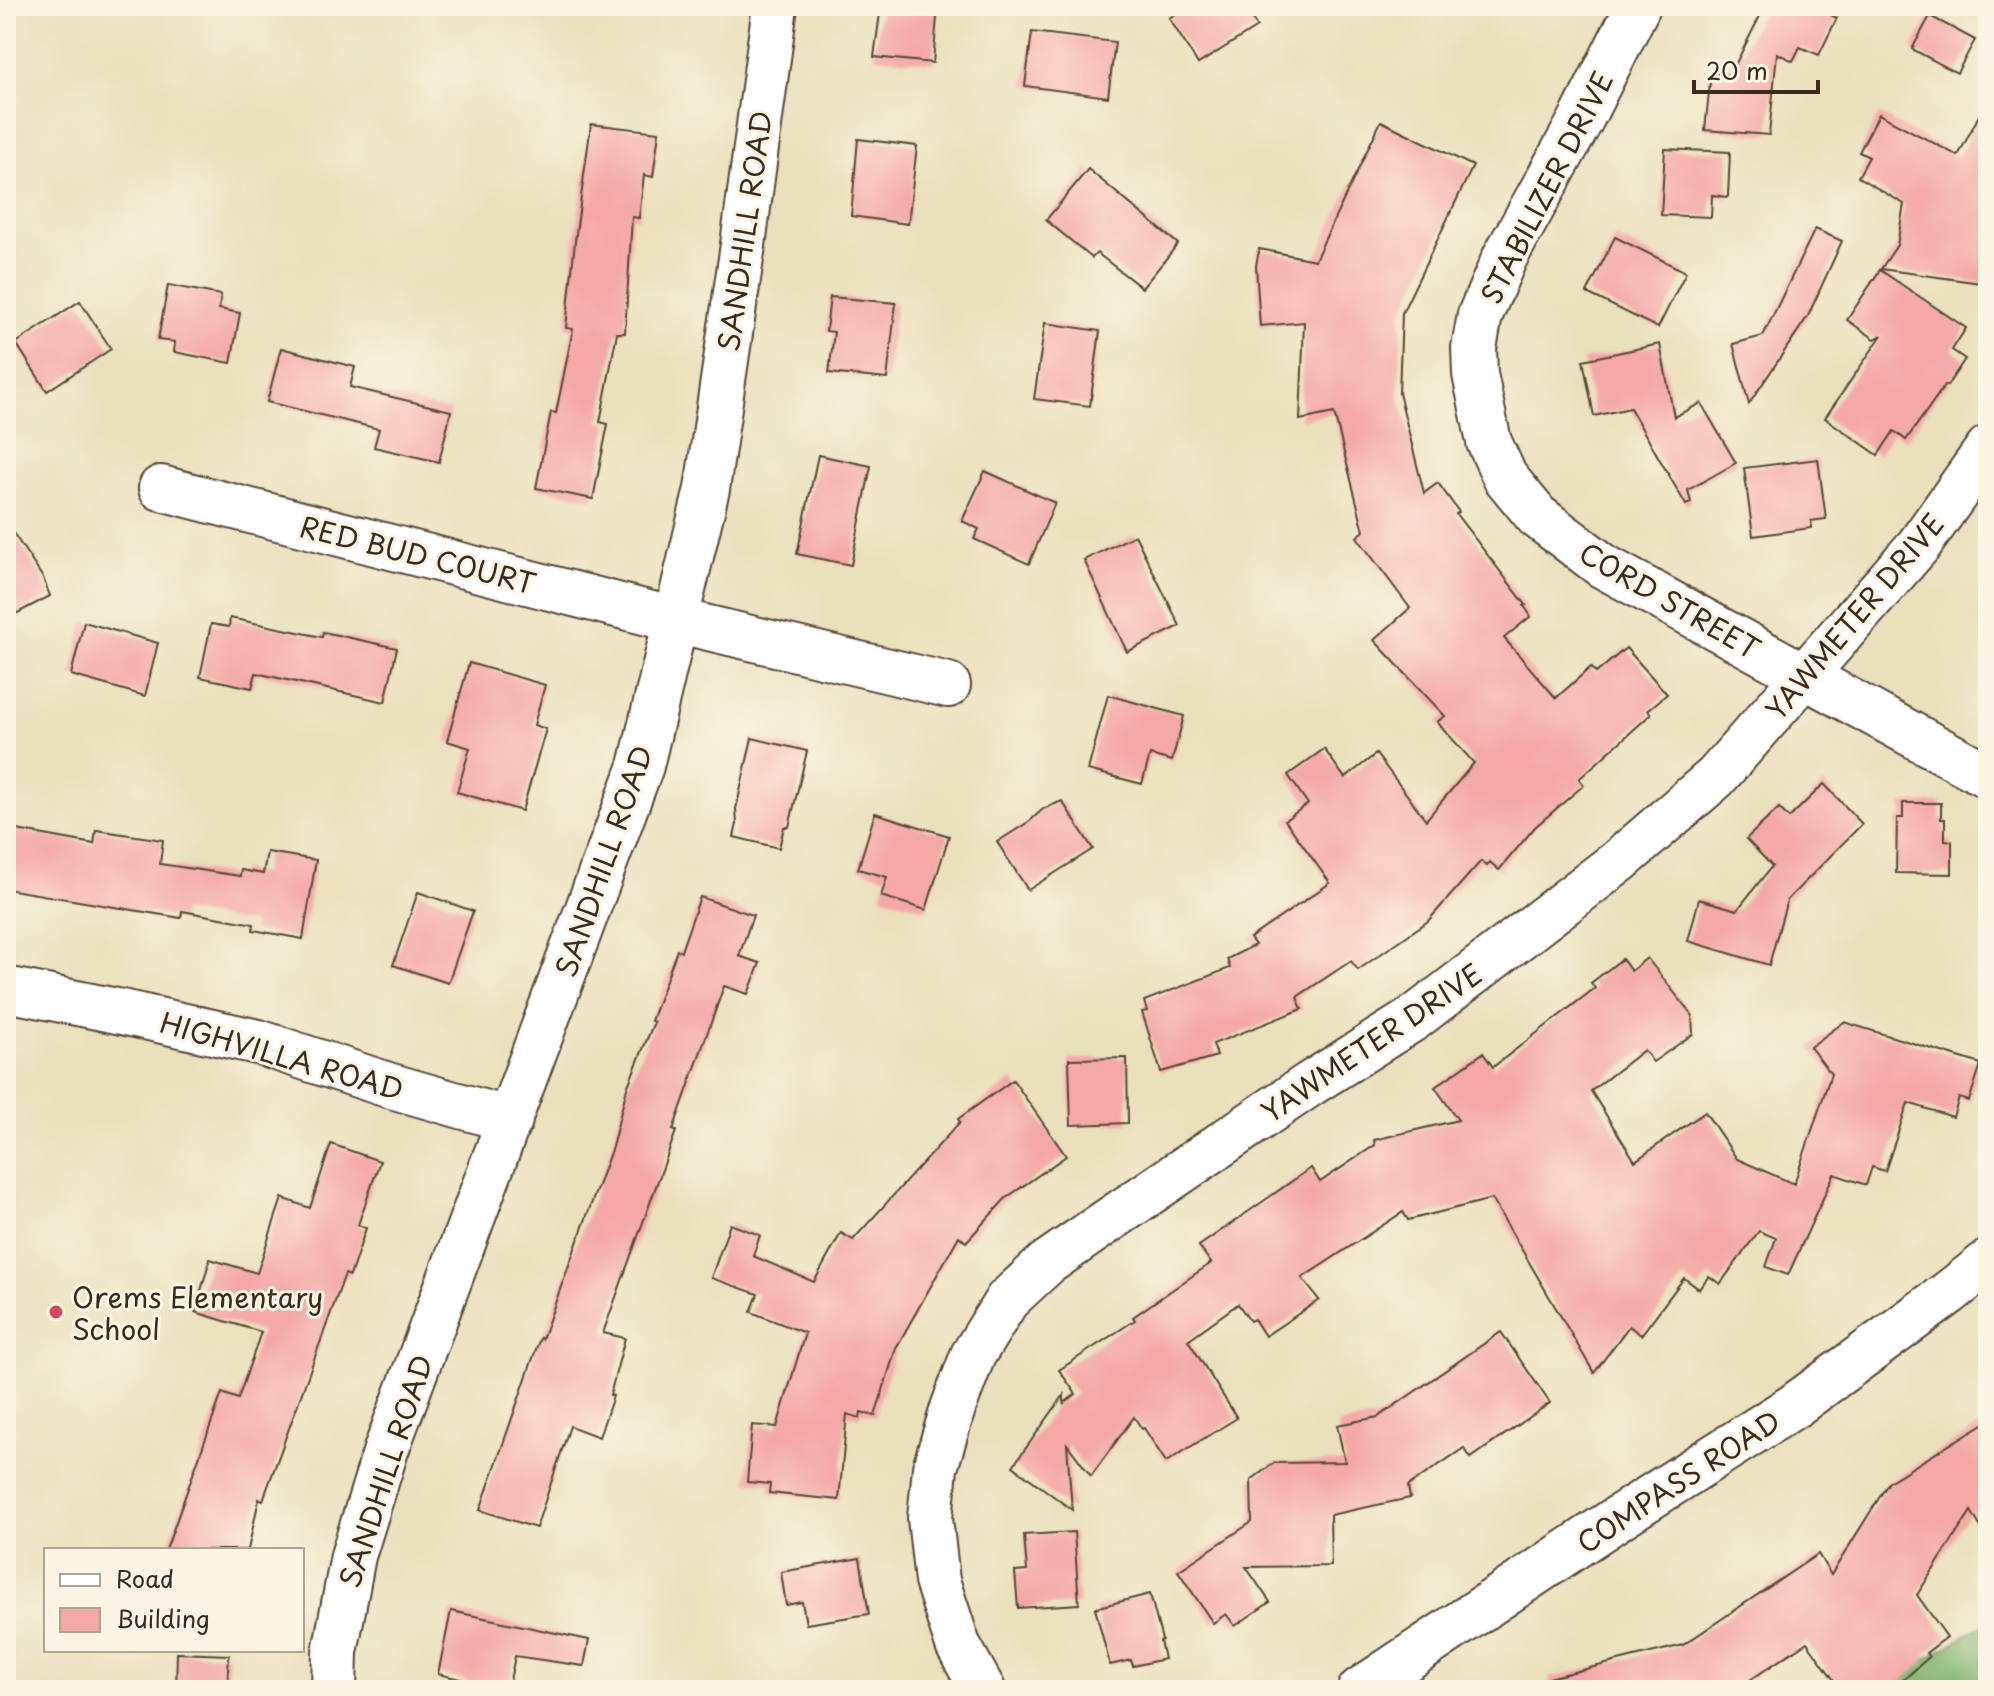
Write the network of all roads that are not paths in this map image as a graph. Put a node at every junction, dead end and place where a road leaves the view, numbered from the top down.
1 (775, 6) edge
2 (1638, 6) edge
3 (1475, 374) joint
4 (1988, 448) edge
5 (161, 488) dead end
6 (675, 620) junction
7 (1805, 677) junction
8 (948, 685) dead end
9 (1988, 776) edge
10 (6, 989) edge
11 (510, 1120) junction
12 (1988, 1262) edge
13 (334, 1690) edge
14 (983, 1690) edge
15 (1360, 1690) edge

1 - 6 street, SANDHILL ROAD
2 - 3 street, STABILIZER DRIVE
3 - 7 street, CORD STREET
4 - 7 street, YAWMETER DRIVE
5 - 6 street, RED BUD COURT
6 - 8 street, RED BUD COURT
6 - 11 street, SANDHILL ROAD
7 - 9 street, CORD STREET
7 - 14 street, YAWMETER DRIVE
10 - 11 street, HIGHVILLA ROAD
11 - 13 street, SANDHILL ROAD
12 - 15 street, COMPASS ROAD

